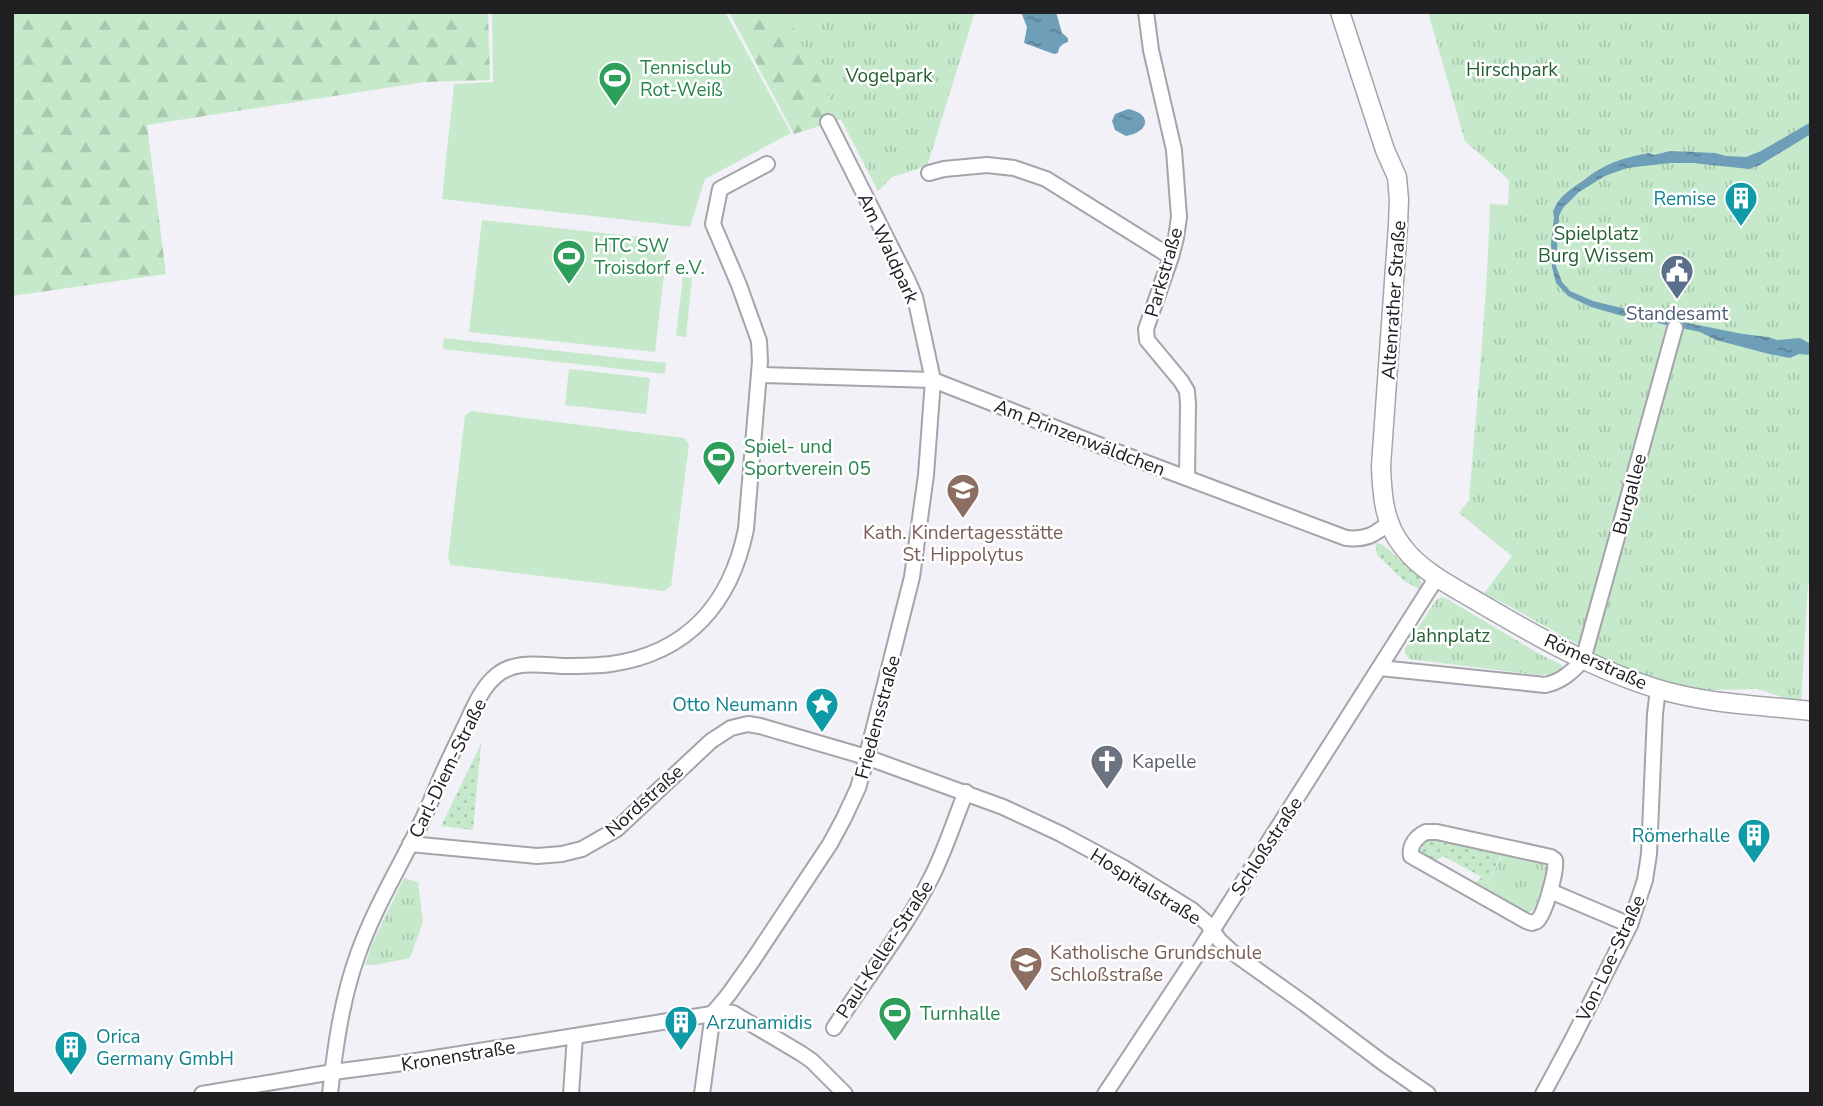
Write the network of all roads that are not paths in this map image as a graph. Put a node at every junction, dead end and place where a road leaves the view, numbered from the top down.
1 (1146, 12) edge
2 (1340, 12) edge
3 (828, 122) dead end
4 (767, 164) dead end
5 (929, 173) dead end
6 (1171, 257) junction
7 (1675, 328) dead end
8 (759, 375) junction
9 (933, 380) junction
10 (1187, 478) junction
11 (1389, 523) junction
12 (1437, 577) junction
13 (1583, 660) junction
14 (1380, 668) junction
15 (1658, 689) junction
16 (1811, 711) edge
17 (866, 757) junction
18 (965, 792) junction
19 (410, 844) junction
20 (1550, 891) junction
21 (1630, 925) junction
22 (1212, 930) junction
23 (713, 1013) junction
24 (834, 1028) dead end
25 (575, 1037) junction
26 (332, 1072) junction
27 (202, 1094) edge
28 (330, 1094) edge
29 (571, 1094) edge
30 (702, 1094) edge
31 (845, 1094) edge
32 (1105, 1094) edge
33 (1428, 1094) edge
34 (1543, 1094) edge

1 - 6 street, Parkstraße
2 - 11 street, Altenrather Straße
3 - 9 street, Am Waldpark
4 - 8 street, Carl-Diem-Straße
5 - 6 street
6 - 10 street, Parkstraße
7 - 13 street, Burgallee
8 - 9 street, Am Prinzenwäldchen
8 - 19 street, Carl-Diem-Straße
9 - 10 street, Am Prinzenwäldchen
9 - 17 street, Friedensstraße
10 - 11 street, Am Prinzenwäldchen
11 - 12 street, Altenrather Straße
12 - 13 street, Römerstraße
12 - 14 street
13 - 14 street
13 - 15 street, Römerstraße
14 - 22 street, Schloßstraße
15 - 16 street, Römerstraße
15 - 21 street, Von-Loe-Straße
17 - 18 street, Hospitalstraße
17 - 19 street, Nordstraße
17 - 23 street, Friedensstraße
18 - 22 street, Hospitalstraße
18 - 24 street, Paul-Keller-Straße
19 - 26 street, Carl-Diem-Straße
20 - 20 street
20 - 21 street
21 - 34 street, Von-Loe-Straße
22 - 32 street, Schloßstraße
22 - 33 street, Hospitalstraße
23 - 25 street, Kronenstraße
23 - 30 street
23 - 31 street
25 - 26 street, Kronenstraße
25 - 29 street
26 - 27 street, Kronenstraße
26 - 28 street, Carl-Diem-Straße

